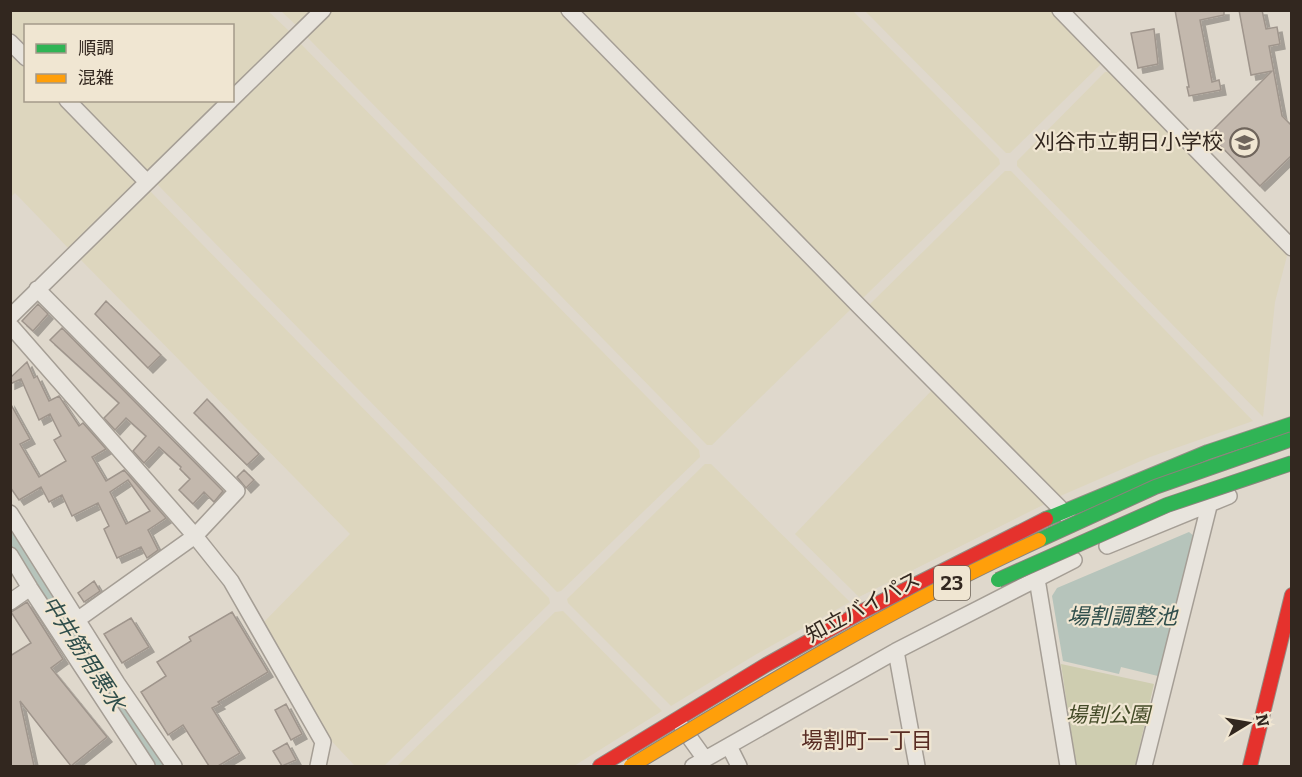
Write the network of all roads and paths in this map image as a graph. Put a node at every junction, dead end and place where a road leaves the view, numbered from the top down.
1 (323, 10) edge
2 (569, 10) edge
3 (1060, 10) edge
4 (10, 42) edge
5 (24, 56) edge
6 (234, 98) edge
7 (69, 102) edge
8 (230, 102) edge
9 (147, 182) junction
10 (1292, 248) edge
11 (37, 289) junction
12 (10, 317) edge
13 (10, 325) edge
14 (1292, 424) edge
15 (1292, 439) edge
16 (1292, 463) edge
17 (1292, 474) edge
18 (1209, 506) junction
19 (1063, 511) junction
20 (10, 513) edge
21 (195, 536) junction
22 (1089, 553) junction
23 (10, 555) edge
24 (1037, 579) junction
25 (985, 587) dead end
26 (30, 588) junction
27 (1292, 595) edge
28 (10, 602) edge
29 (77, 620) junction
30 (896, 651) junction
31 (676, 719) junction
32 (703, 742) dead end
33 (729, 746) junction
34 (694, 760) edge
35 (147, 766) edge
36 (174, 766) edge
37 (318, 766) edge
38 (600, 766) edge
39 (631, 766) edge
40 (739, 766) edge
41 (917, 766) edge
42 (1068, 766) edge
43 (1144, 766) edge
44 (1250, 766) edge

1 - 6 street
2 - 19 street
3 - 10 street
4 - 5 street
7 - 9 street
8 - 9 street
9 - 11 street
11 - 12 street
11 - 21 street
13 - 21 street
14 - 19 main road
15 - 39 main road, 知立バイパス / 23, bridge
16 - 25 main road, 23, bridge
17 - 18 street
18 - 22 street
18 - 43 street
19 - 22 street
19 - 31 main road
20 - 29 street
21 - 29 street
21 - 37 street
22 - 24 street
23 - 26 street
24 - 30 street
24 - 42 street
26 - 28 street
26 - 35 street
27 - 44 main road
29 - 36 street
30 - 33 street
30 - 41 street
31 - 34 street
31 - 38 main road
32 - 34 main road
33 - 34 street
33 - 40 street

